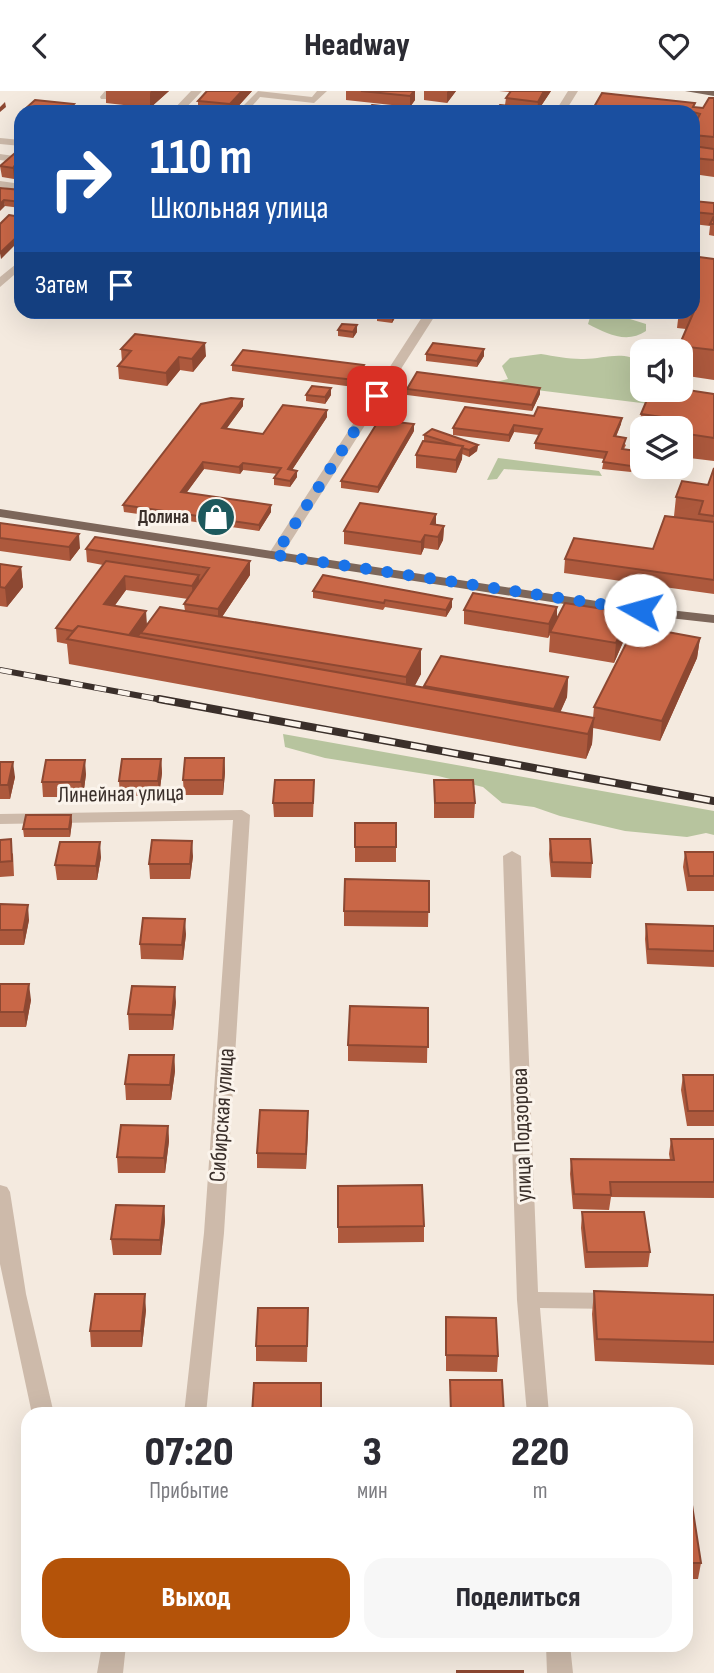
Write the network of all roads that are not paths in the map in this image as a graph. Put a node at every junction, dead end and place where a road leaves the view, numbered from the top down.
1 (197, 91) edge
2 (321, 91) edge
3 (690, 91) edge
4 (259, 93) edge
5 (714, 93) edge
6 (183, 105) edge
7 (0, 130) edge
8 (0, 139) edge
9 (14, 270) edge
10 (0, 283) edge
11 (427, 319) edge
12 (0, 513) edge
13 (275, 555) junction
14 (714, 619) edge
15 (242, 815) joint
16 (0, 818) edge
17 (512, 856) dead end
18 (0, 1192) edge
19 (528, 1300) junction
20 (634, 1301) edge
21 (41, 1407) edge
22 (196, 1407) edge
23 (537, 1407) edge
24 (113, 1652) edge
25 (558, 1652) edge
26 (110, 1673) edge
27 (560, 1673) edge

1 - 6 street
2 - 4 street
3 - 5 main road
7 - 8 street
9 - 10 street
11 - 13 street
12 - 13 main road
13 - 14 main road
15 - 16 street, Линейная улица
15 - 22 street, Сибирская улица
17 - 19 street, улица Подзорова
18 - 21 street
19 - 20 street
19 - 23 street, улица Подзорова
24 - 26 street
25 - 27 street

